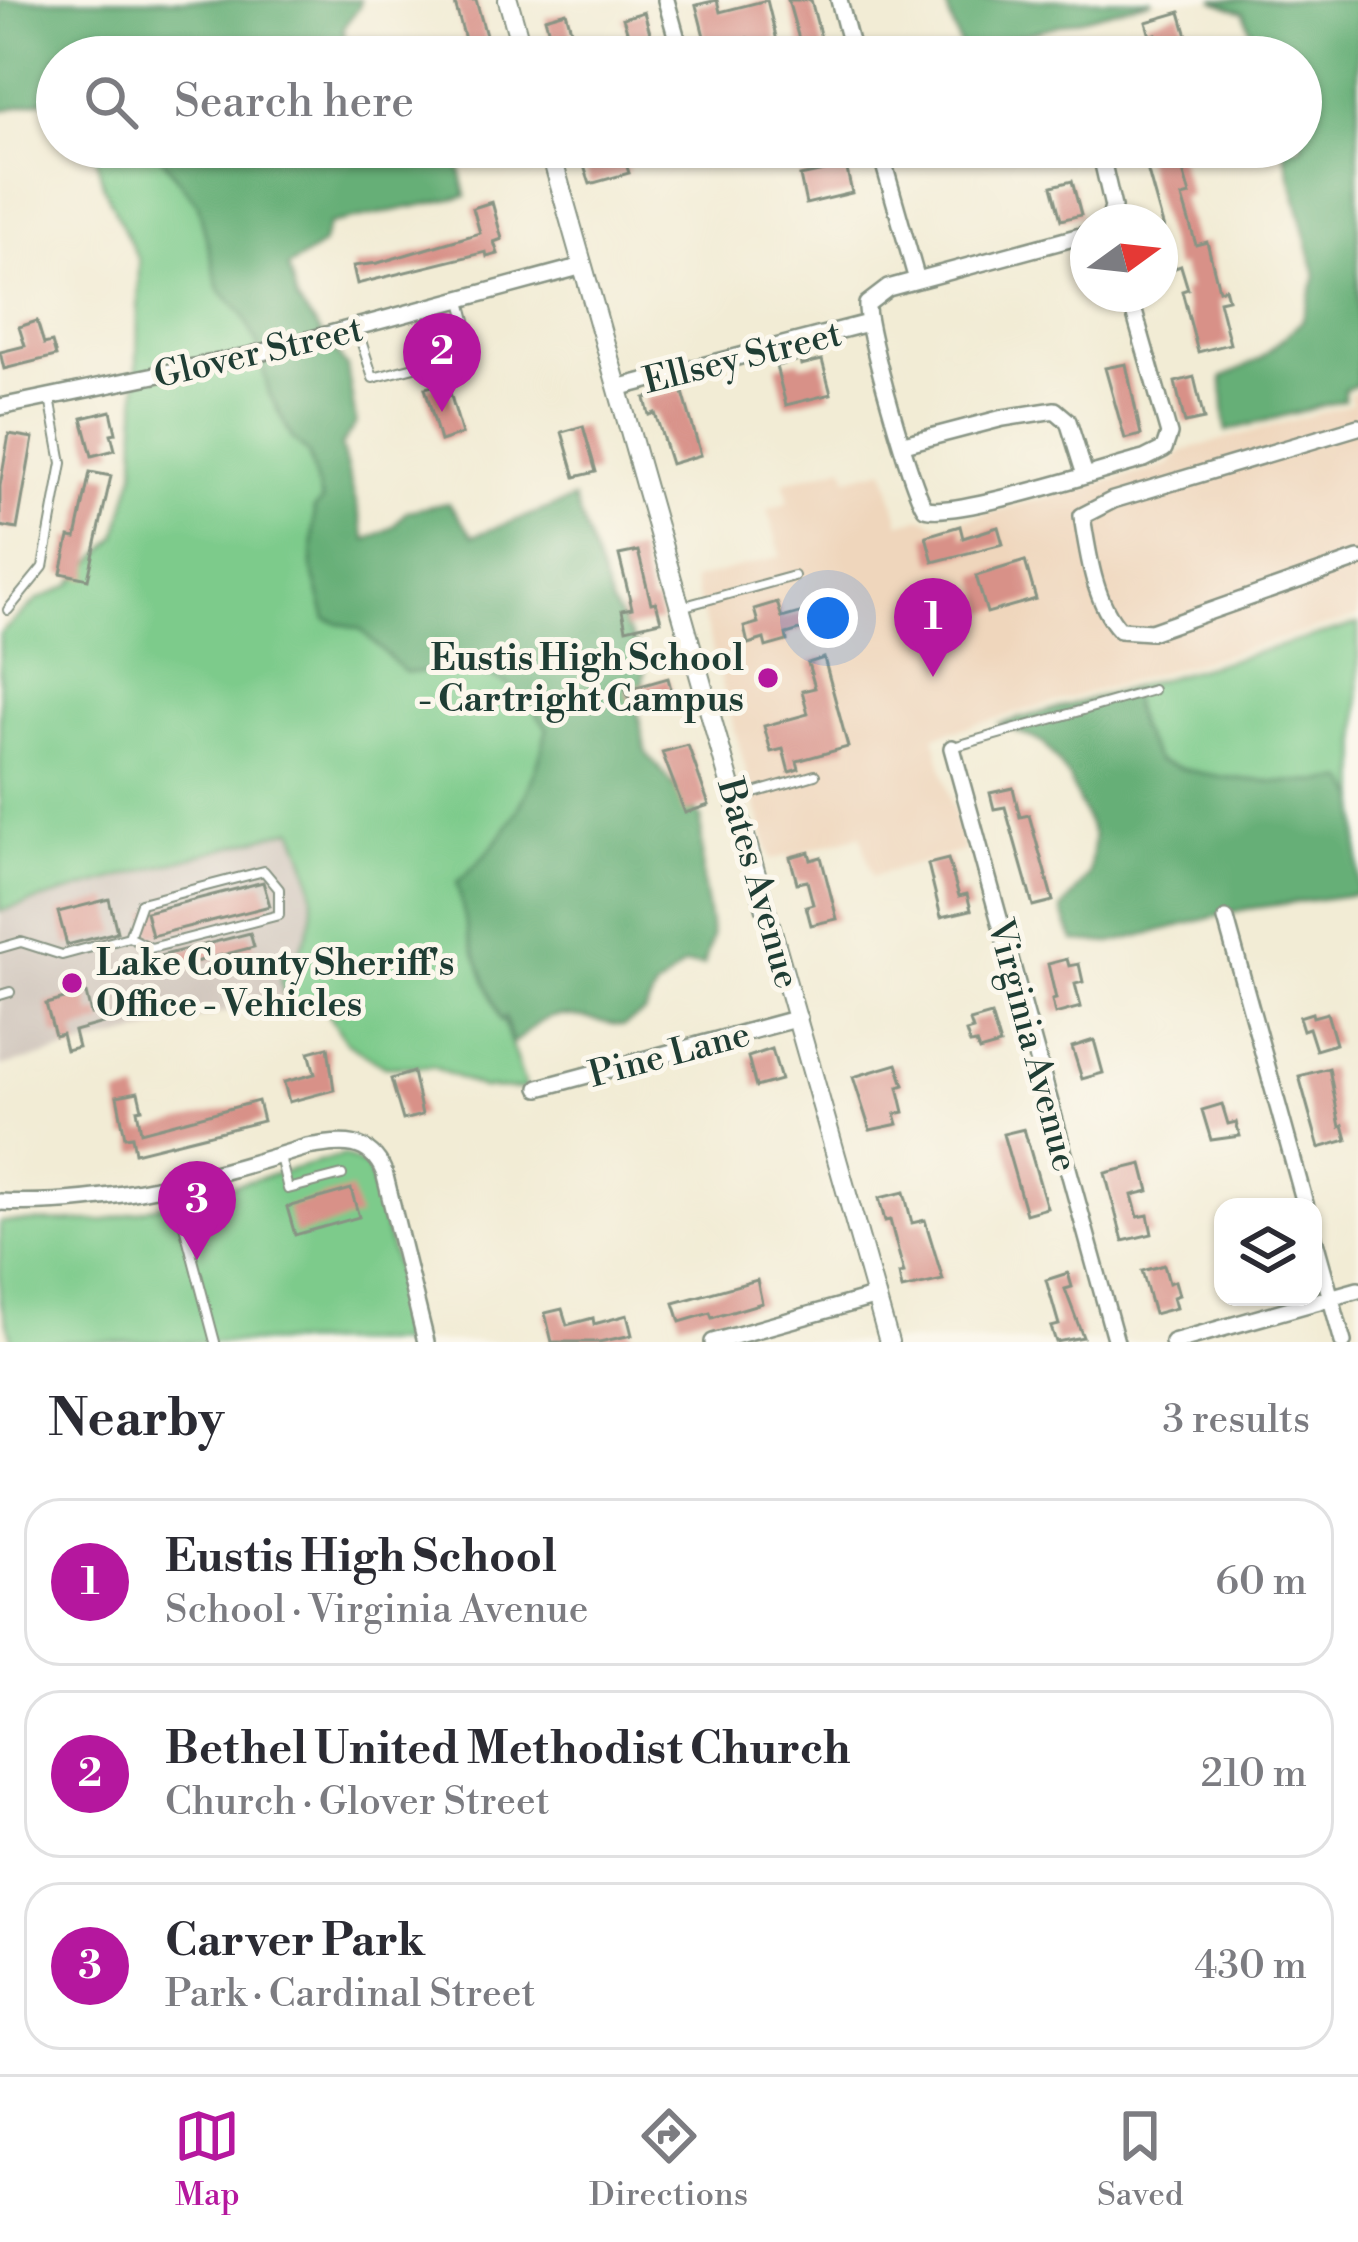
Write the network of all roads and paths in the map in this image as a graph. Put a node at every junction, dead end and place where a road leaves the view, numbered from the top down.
1 (508, 0) edge
2 (666, 0) edge
3 (839, 0) edge
4 (518, 36) edge
5 (676, 36) edge
6 (848, 36) edge
7 (555, 168) edge
8 (885, 168) edge
9 (1104, 168) edge
10 (1111, 204) edge
11 (1070, 239) edge
12 (583, 266) junction
13 (917, 280) junction
14 (461, 302) junction
15 (1134, 312) edge
16 (868, 323) junction
17 (356, 328) junction
18 (617, 388) junction
19 (49, 397) junction
20 (0, 407) edge
21 (1358, 427) edge
22 (904, 444) junction
23 (1085, 475) junction
24 (1358, 559) edge
25 (794, 576) dead end
26 (680, 607) junction
27 (8, 610) dead end
28 (1153, 691) dead end
29 (952, 748) joint
30 (814, 776) dead end
31 (736, 798) junction
32 (1226, 919) dead end
33 (128, 937) junction
34 (0, 948) edge
35 (799, 1018) junction
36 (539, 1088) dead end
37 (279, 1156) junction
38 (342, 1175) dead end
39 (173, 1183) junction
40 (1304, 1198) edge
41 (0, 1202) edge
42 (1322, 1268) edge
43 (1358, 1290) edge
44 (877, 1296) junction
45 (1330, 1298) junction
46 (215, 1342) edge
47 (426, 1342) edge
48 (713, 1342) edge
49 (889, 1342) edge
50 (1116, 1342) edge
51 (1173, 1342) edge
52 (1343, 1342) edge

1 - 4 street
2 - 5 street
3 - 6 street
7 - 12 street, Bates Avenue
8 - 13 street
9 - 10 street
11 - 13 street
12 - 14 street, Glover Street
12 - 18 street, Bates Avenue
13 - 16 street
14 - 17 street, Glover Street
14 - 17 lane
15 - 23 street
16 - 18 street, Ellsey Street
16 - 22 street
17 - 19 street, Glover Street
18 - 26 street, Bates Avenue
19 - 20 street, Glover Street
19 - 27 lane
21 - 24 street
22 - 23 street
22 - 23 street
25 - 26 lane
26 - 31 street, Bates Avenue
28 - 29 lane
29 - 50 street, Virginia Avenue
30 - 31 lane
31 - 35 street, Bates Avenue
32 - 40 street
33 - 33 lane
33 - 34 lane
35 - 36 street, Pine Lane
35 - 44 street, Bates Avenue
37 - 38 lane
37 - 39 street
37 - 47 street
39 - 41 street
39 - 46 lane
42 - 45 street
43 - 45 street
44 - 48 street
44 - 49 street, Bates Avenue
45 - 51 street
45 - 52 street

